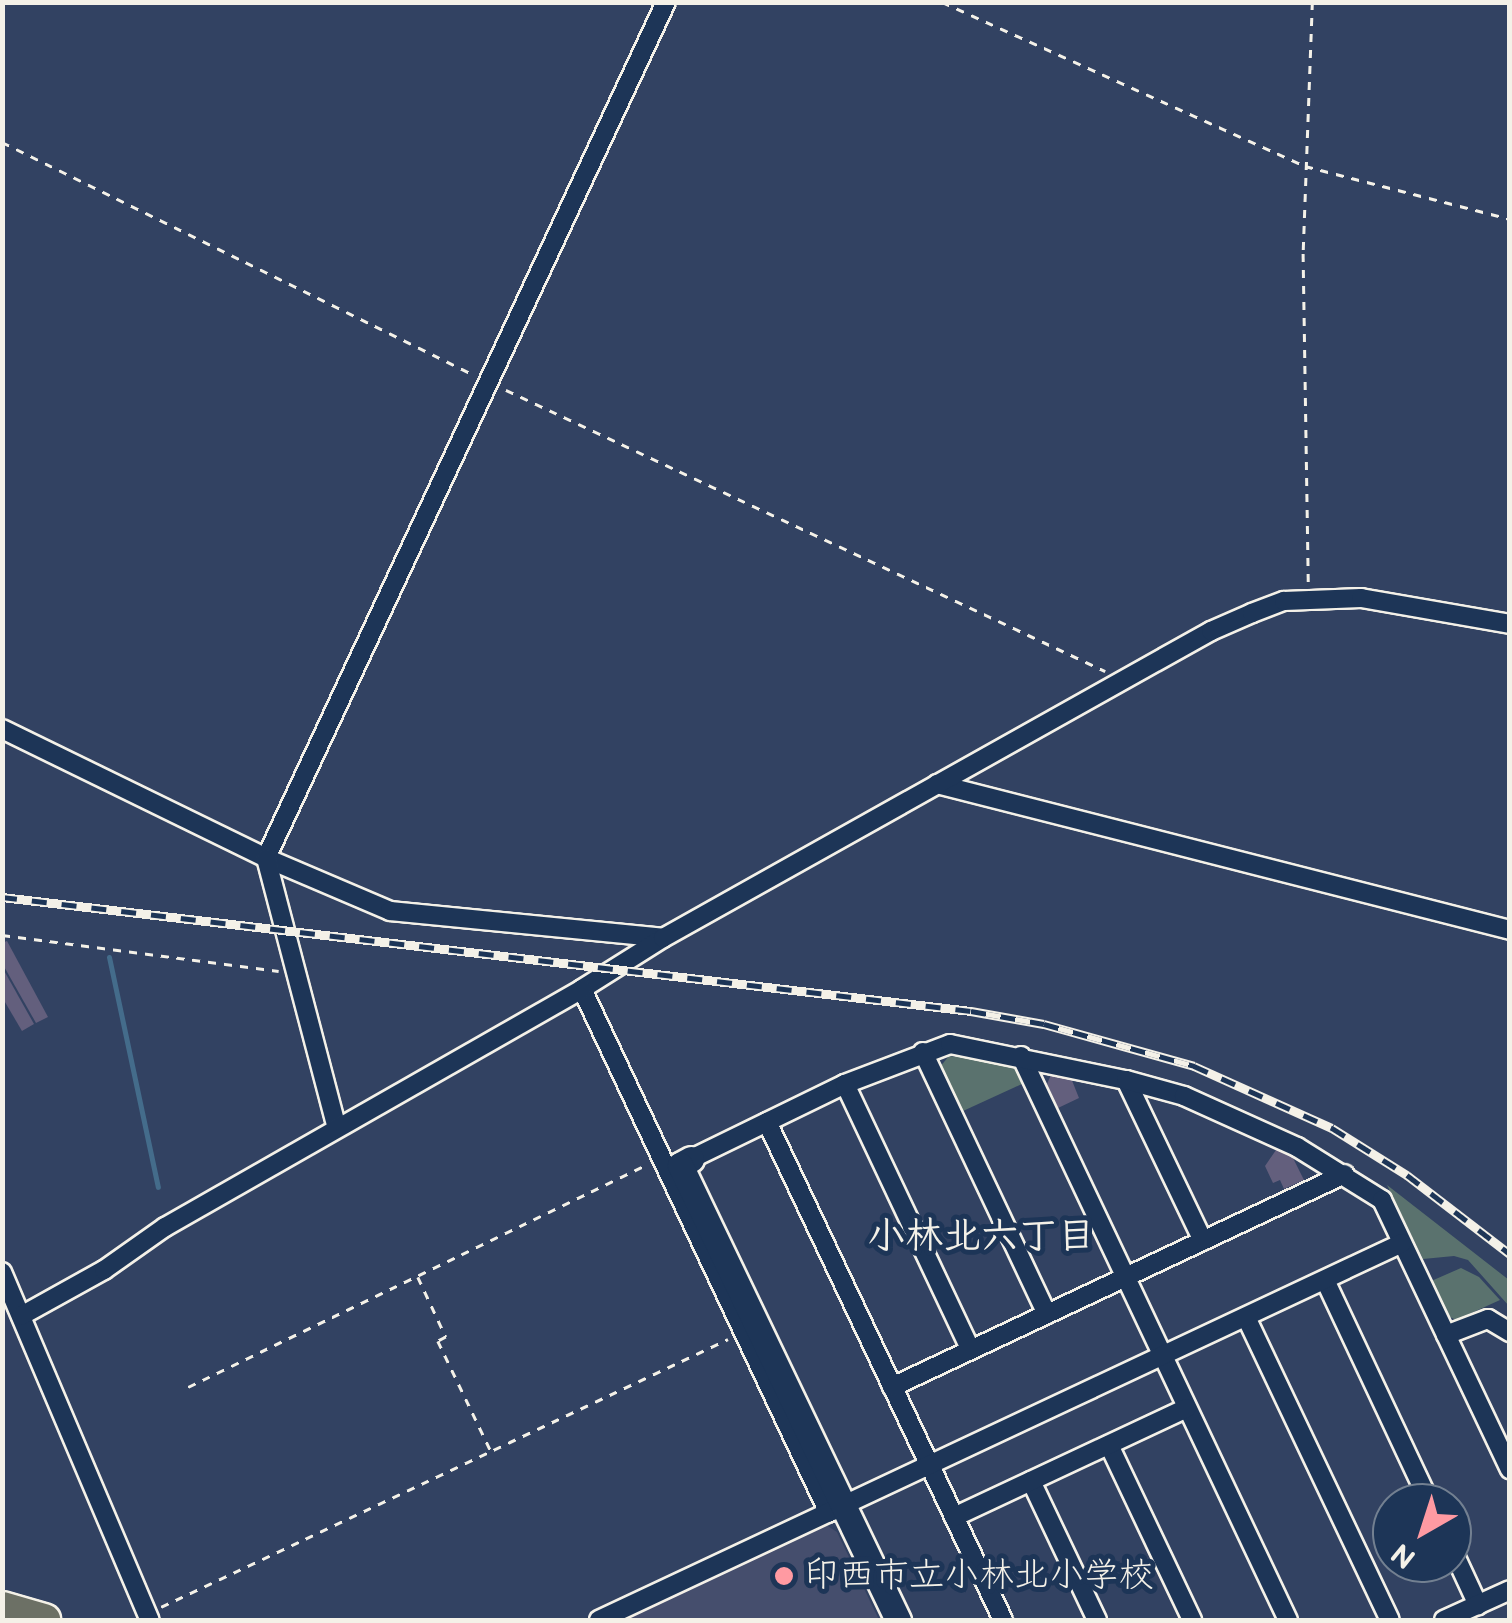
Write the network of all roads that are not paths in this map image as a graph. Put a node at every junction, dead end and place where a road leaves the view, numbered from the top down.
1 (666, 2) edge
2 (1510, 624) edge
3 (2, 729) edge
4 (938, 784) junction
5 (266, 858) junction
6 (1510, 930) edge
7 (663, 938) junction
8 (582, 989) junction
9 (923, 1052) junction
10 (1021, 1056) junction
11 (1126, 1080) junction
12 (844, 1084) junction
13 (767, 1122) junction
14 (337, 1128) junction
15 (691, 1159) joint
16 (1344, 1174) junction
17 (1203, 1241) junction
18 (1402, 1243) junction
19 (2, 1272) edge
20 (1126, 1277) junction
21 (1324, 1280) junction
22 (1047, 1314) junction
23 (21, 1316) junction
24 (1246, 1316) junction
25 (1510, 1332) edge
26 (1446, 1335) junction
27 (971, 1350) junction
28 (1163, 1356) junction
29 (892, 1387) junction
30 (1188, 1408) junction
31 (1109, 1444) junction
32 (930, 1465) junction
33 (1510, 1469) edge
34 (1031, 1481) junction
35 (1420, 1483) edge
36 (836, 1509) junction
37 (954, 1517) junction
38 (1468, 1583) edge
39 (1510, 1590) edge
40 (1478, 1604) junction
41 (2, 1608) edge
42 (148, 1617) edge
43 (44, 1620) edge
44 (599, 1620) edge
45 (898, 1620) edge
46 (1003, 1620) edge
47 (1098, 1620) edge
48 (1192, 1620) edge
49 (1288, 1620) edge
50 (1390, 1620) edge
51 (1444, 1620) edge

1 - 5 street
2 - 4 street
3 - 5 street
4 - 6 street
4 - 7 street
5 - 7 street
5 - 14 street
7 - 8 street
8 - 14 street
8 - 36 street
9 - 10 street
9 - 12 street
9 - 22 street
10 - 11 street
10 - 20 street
11 - 16 street
11 - 17 street
12 - 13 street
12 - 27 street
13 - 15 street
13 - 29 street
14 - 23 street
15 - 36 street
16 - 17 street
16 - 18 street
17 - 20 street
18 - 21 street
18 - 26 street
19 - 23 street
20 - 22 street
20 - 28 street
21 - 24 street
21 - 35 street
22 - 27 street
23 - 42 street
24 - 28 street
24 - 50 street
25 - 26 street
26 - 33 street
27 - 29 street
28 - 30 street
28 - 32 street
29 - 32 street
30 - 31 street
30 - 49 street
31 - 34 street
31 - 48 street
32 - 36 street
32 - 37 street
34 - 37 street
34 - 47 street
36 - 44 street
36 - 45 street
37 - 46 street
38 - 40 street
39 - 40 street
40 - 51 street
41 - 43 highway

